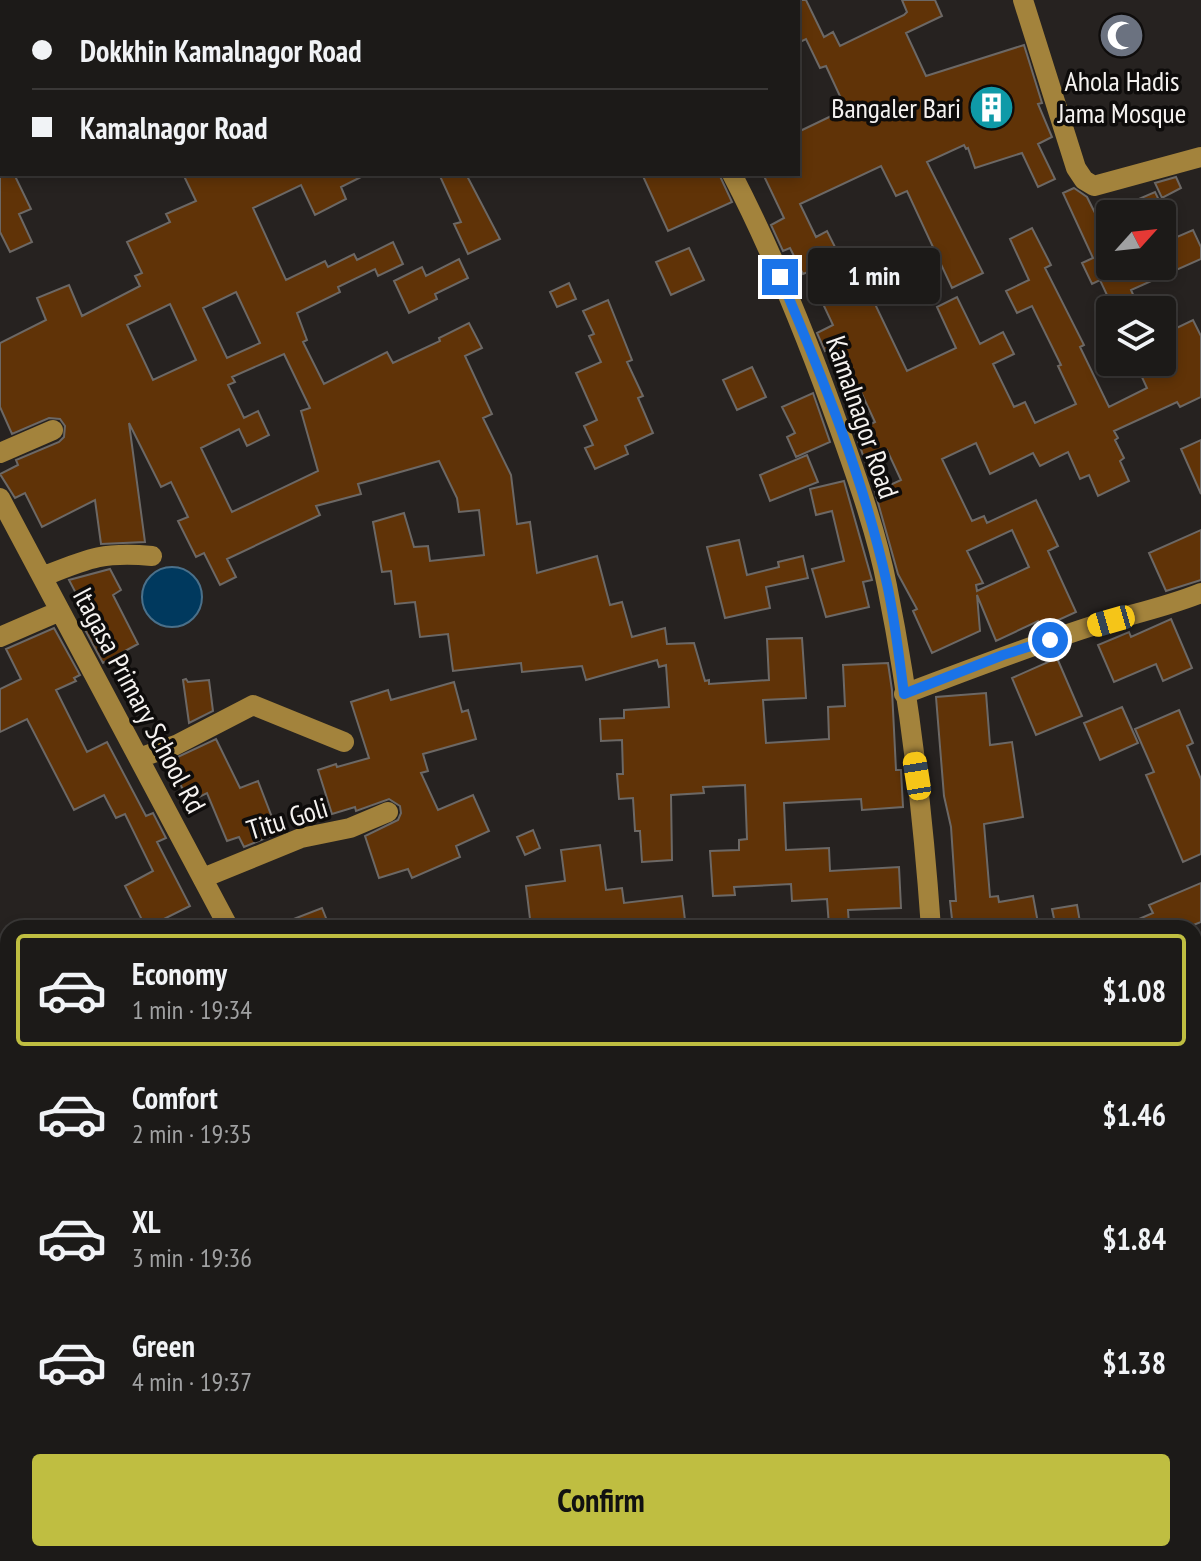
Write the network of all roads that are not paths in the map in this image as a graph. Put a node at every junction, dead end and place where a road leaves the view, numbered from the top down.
1 (1023, 0) edge
2 (1201, 157) edge
3 (733, 176) edge
4 (53, 430) dead end
5 (0, 453) edge
6 (0, 498) edge
7 (152, 556) dead end
8 (42, 577) junction
9 (1201, 593) edge
10 (60, 611) junction
11 (0, 637) edge
12 (904, 694) junction
13 (344, 742) dead end
14 (139, 758) junction
15 (388, 812) dead end
16 (203, 878) junction
17 (225, 920) edge
18 (930, 920) edge

1 - 2 street
3 - 12 street, Kamalnagor Road
4 - 5 street
6 - 8 street, Itagasa Primary School Rd
7 - 8 street
8 - 10 street, Itagasa Primary School Rd
9 - 12 street
10 - 11 street
10 - 14 street, Itagasa Primary School Rd
12 - 18 street, Kamalnagor Road
13 - 14 street
14 - 16 street, Itagasa Primary School Rd
15 - 16 street, Titu Goli
16 - 17 street, Itagasa Primary School Rd

